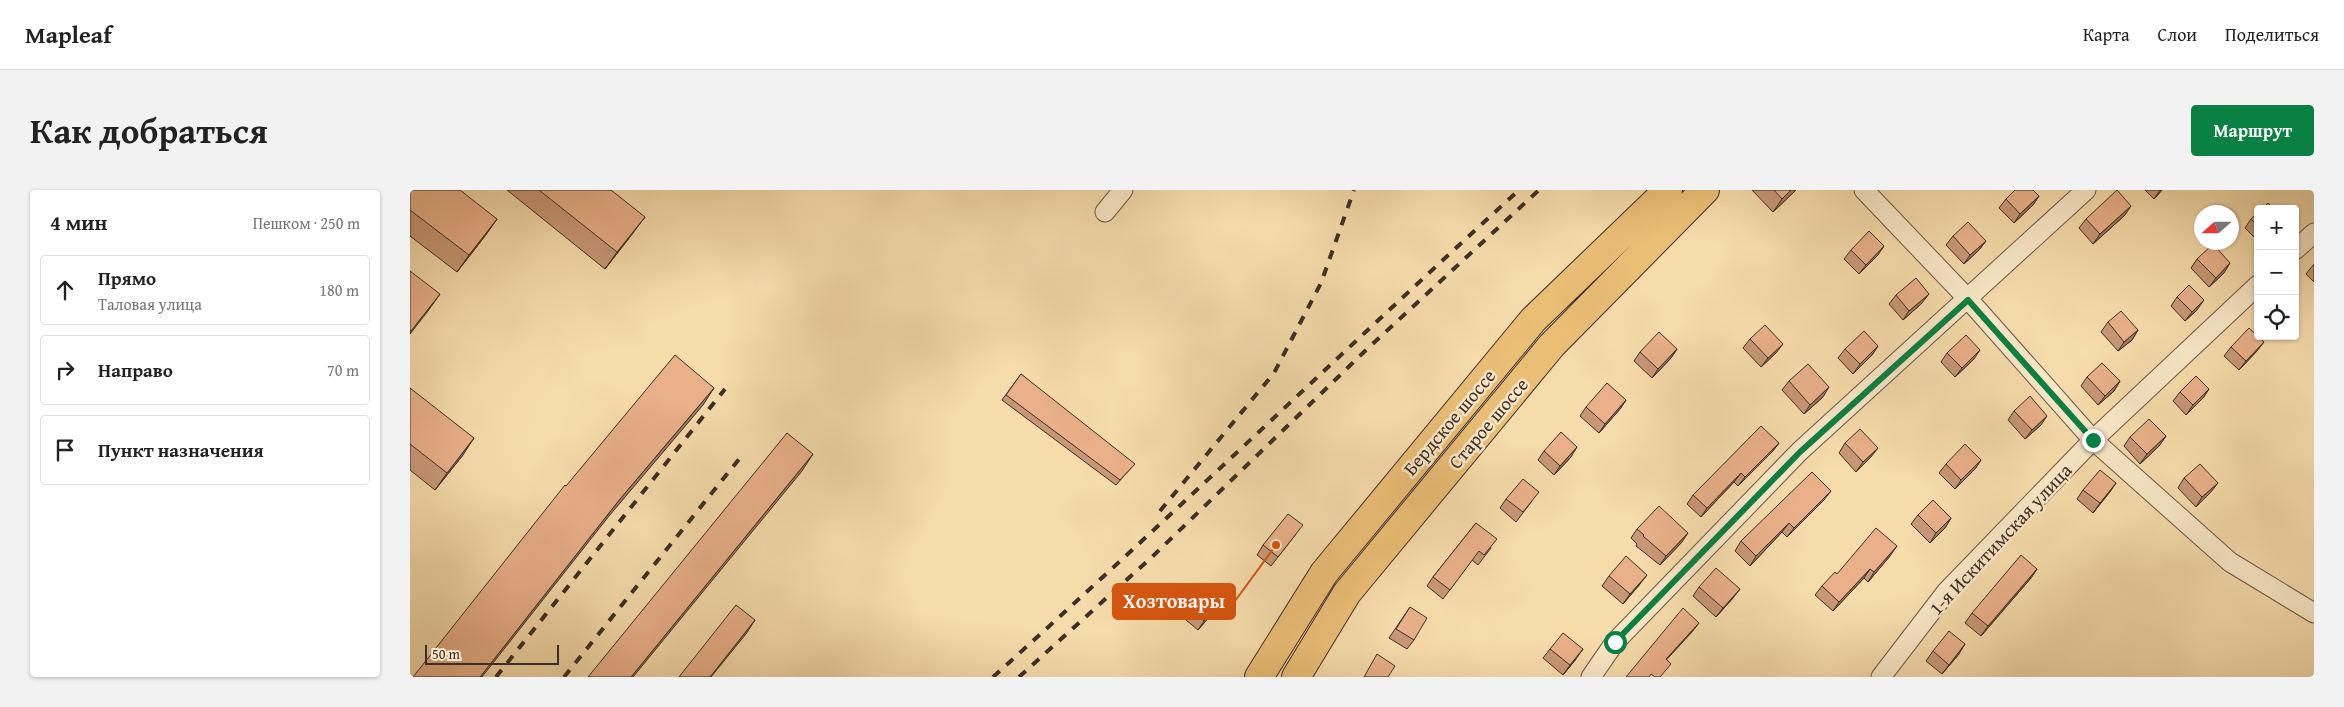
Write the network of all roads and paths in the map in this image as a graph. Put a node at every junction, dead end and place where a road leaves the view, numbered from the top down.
1 (1123, 190) edge
2 (1668, 190) edge
3 (1705, 190) edge
4 (1864, 190) edge
5 (2086, 190) edge
6 (1105, 212) dead end
7 (2314, 232) edge
8 (2299, 246) edge
9 (2254, 289) edge
10 (1968, 300) junction
11 (2093, 440) junction
12 (2314, 613) edge
13 (1258, 677) edge
14 (1296, 677) edge
15 (1591, 677) edge
16 (1881, 677) edge

1 - 6 street
2 - 13 highway, Бердское шоссе
3 - 14 highway, Старое шоссе
4 - 10 street
5 - 10 street
7 - 8 street
9 - 11 street, 1-я Искитимская улица
10 - 11 street
10 - 15 street
11 - 12 street
11 - 16 street, 1-я Искитимская улица

